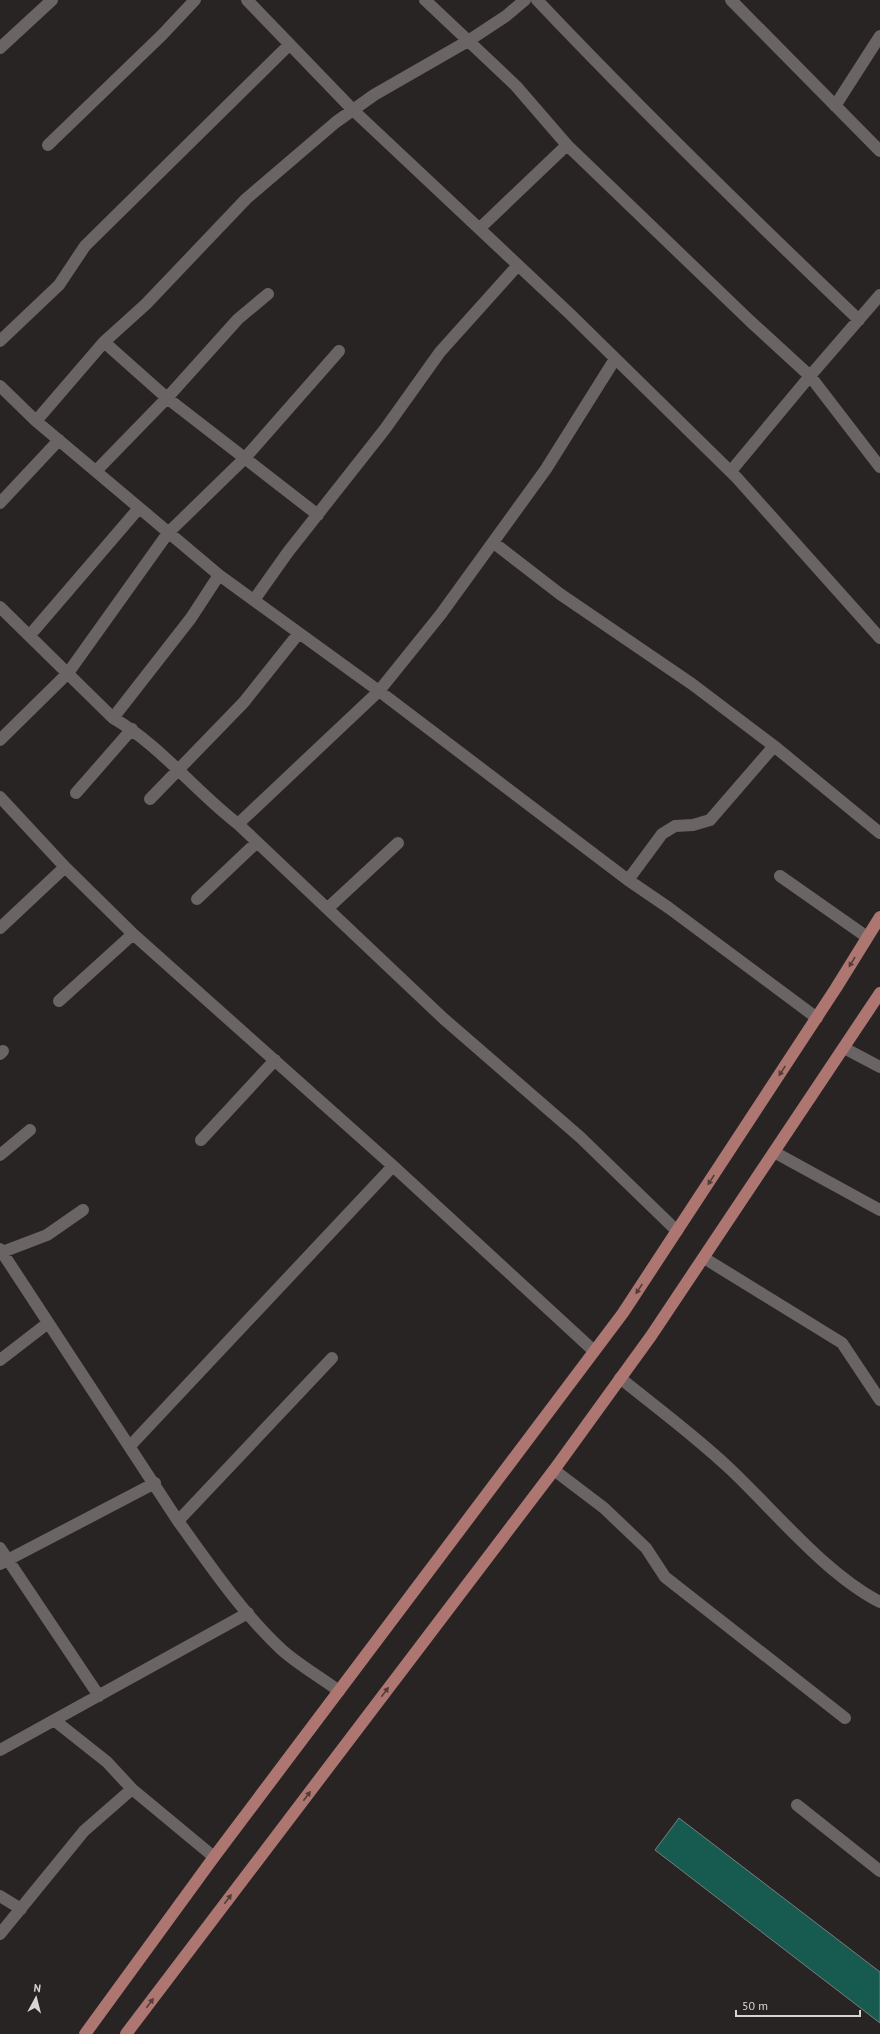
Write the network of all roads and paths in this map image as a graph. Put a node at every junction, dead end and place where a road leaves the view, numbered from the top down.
1 (52, 0) edge
2 (195, 0) edge
3 (247, 0) edge
4 (425, 0) edge
5 (525, 0) edge
6 (537, 0) edge
7 (731, 0) edge
8 (880, 36) edge
9 (468, 41) junction
10 (289, 45) junction
11 (0, 48) edge
12 (835, 106) junction
13 (353, 110) junction
14 (48, 145) dead end
15 (567, 145) junction
16 (880, 151) edge
17 (480, 228) junction
18 (518, 265) junction
19 (268, 294) dead end
20 (880, 295) edge
21 (859, 320) junction
22 (0, 341) edge
23 (104, 342) junction
24 (339, 351) dead end
25 (615, 358) junction
26 (810, 376) junction
27 (0, 386) edge
28 (167, 398) junction
29 (36, 421) junction
30 (59, 440) junction
31 (245, 458) junction
32 (880, 467) edge
33 (96, 471) junction
34 (730, 471) junction
35 (0, 503) edge
36 (139, 508) junction
37 (318, 515) junction
38 (168, 534) junction
39 (494, 543) junction
40 (219, 575) junction
41 (254, 600) junction
42 (0, 607) edge
43 (299, 634) junction
44 (30, 635) junction
45 (880, 638) edge
46 (68, 673) junction
47 (379, 691) junction
48 (113, 718) junction
49 (132, 729) junction
50 (0, 740) edge
51 (774, 746) junction
52 (177, 771) junction
53 (76, 793) dead end
54 (0, 797) edge
55 (150, 799) dead end
56 (238, 824) junction
57 (880, 833) edge
58 (257, 842) junction
59 (398, 843) dead end
60 (65, 867) junction
61 (780, 876) dead end
62 (628, 880) junction
63 (197, 900) dead end
64 (328, 908) junction
65 (880, 917) edge
66 (0, 928) edge
67 (133, 934) junction
68 (867, 937) junction
69 (880, 993) edge
70 (59, 1001) dead end
71 (817, 1018) junction
72 (844, 1048) junction
73 (274, 1060) junction
74 (880, 1066) edge
75 (30, 1130) dead end
76 (201, 1140) dead end
77 (774, 1152) junction
78 (0, 1155) edge
79 (393, 1166) junction
80 (83, 1210) dead end
81 (880, 1210) edge
82 (677, 1231) junction
83 (1, 1252) edge
84 (704, 1258) junction
85 (48, 1323) junction
86 (594, 1351) junction
87 (332, 1358) dead end
88 (0, 1360) edge
89 (620, 1378) junction
90 (880, 1400) edge
91 (130, 1446) junction
92 (554, 1470) junction
93 (155, 1483) junction
94 (178, 1520) junction
95 (0, 1548) edge
96 (4, 1562) edge
97 (880, 1602) edge
98 (248, 1613) junction
99 (339, 1691) junction
100 (99, 1696) junction
101 (845, 1718) dead end
102 (54, 1720) junction
103 (0, 1750) edge
104 (132, 1790) junction
105 (797, 1805) dead end
106 (214, 1857) junction
107 (880, 1871) edge
108 (0, 1896) edge
109 (21, 1909) junction
110 (0, 1934) edge
111 (85, 2034) edge
112 (126, 2034) edge

1 - 11 street
2 - 14 street
3 - 10 street
4 - 9 street
5 - 9 street
6 - 21 street
7 - 12 street
8 - 12 street
9 - 13 street
9 - 15 street
10 - 13 street
10 - 22 street
12 - 16 street
13 - 17 street
13 - 23 street
15 - 17 street
15 - 26 street
17 - 18 street
18 - 25 street
18 - 37 street
19 - 28 street
20 - 21 street
21 - 26 street
23 - 28 street
23 - 29 street
24 - 31 street
25 - 34 street
25 - 39 street
26 - 32 street
26 - 34 street
27 - 29 street
28 - 31 street
28 - 33 street
29 - 30 street
30 - 33 street
30 - 35 street
31 - 37 street
31 - 38 street
33 - 36 street
34 - 45 street
36 - 38 street
36 - 44 street
37 - 41 street
38 - 40 street
38 - 46 street
39 - 47 street
39 - 51 street
40 - 41 street
40 - 48 street
41 - 43 street
42 - 44 street
43 - 47 street
43 - 52 street
44 - 46 street
46 - 48 street
46 - 50 street
47 - 56 street
47 - 62 street
48 - 49 street
49 - 52 street
49 - 53 street
51 - 57 street
51 - 62 street
52 - 55 street
52 - 56 street
54 - 60 street
56 - 58 street
58 - 63 street
58 - 64 street
59 - 64 street
60 - 66 street
60 - 67 street
61 - 68 street
62 - 71 street
64 - 82 street
65 - 68 main road
67 - 70 street
67 - 73 street
68 -> 71 main road
69 - 72 main road
71 -> 82 main road
72 - 74 street
72 - 77 main road
73 - 76 street
73 - 79 street
75 - 78 street
77 - 81 street
77 - 84 main road
79 - 86 street
79 - 91 street
80 - 83 street
82 -> 86 main road
83 - 85 street
84 - 89 main road
84 - 90 street
85 - 88 street
85 - 91 street
86 - 99 main road
87 - 94 street
89 - 92 main road
89 - 97 street
91 - 93 street
92 - 101 street
112 -> 92 main road
93 - 94 street
93 - 96 street
94 - 98 street
95 - 96 street
96 - 100 street
98 - 99 street
98 - 100 street
99 - 106 main road
100 - 102 street
102 - 103 street
102 - 104 street
104 - 106 street
104 - 109 street
105 - 107 street
106 - 111 main road
108 - 109 street
109 - 110 street

